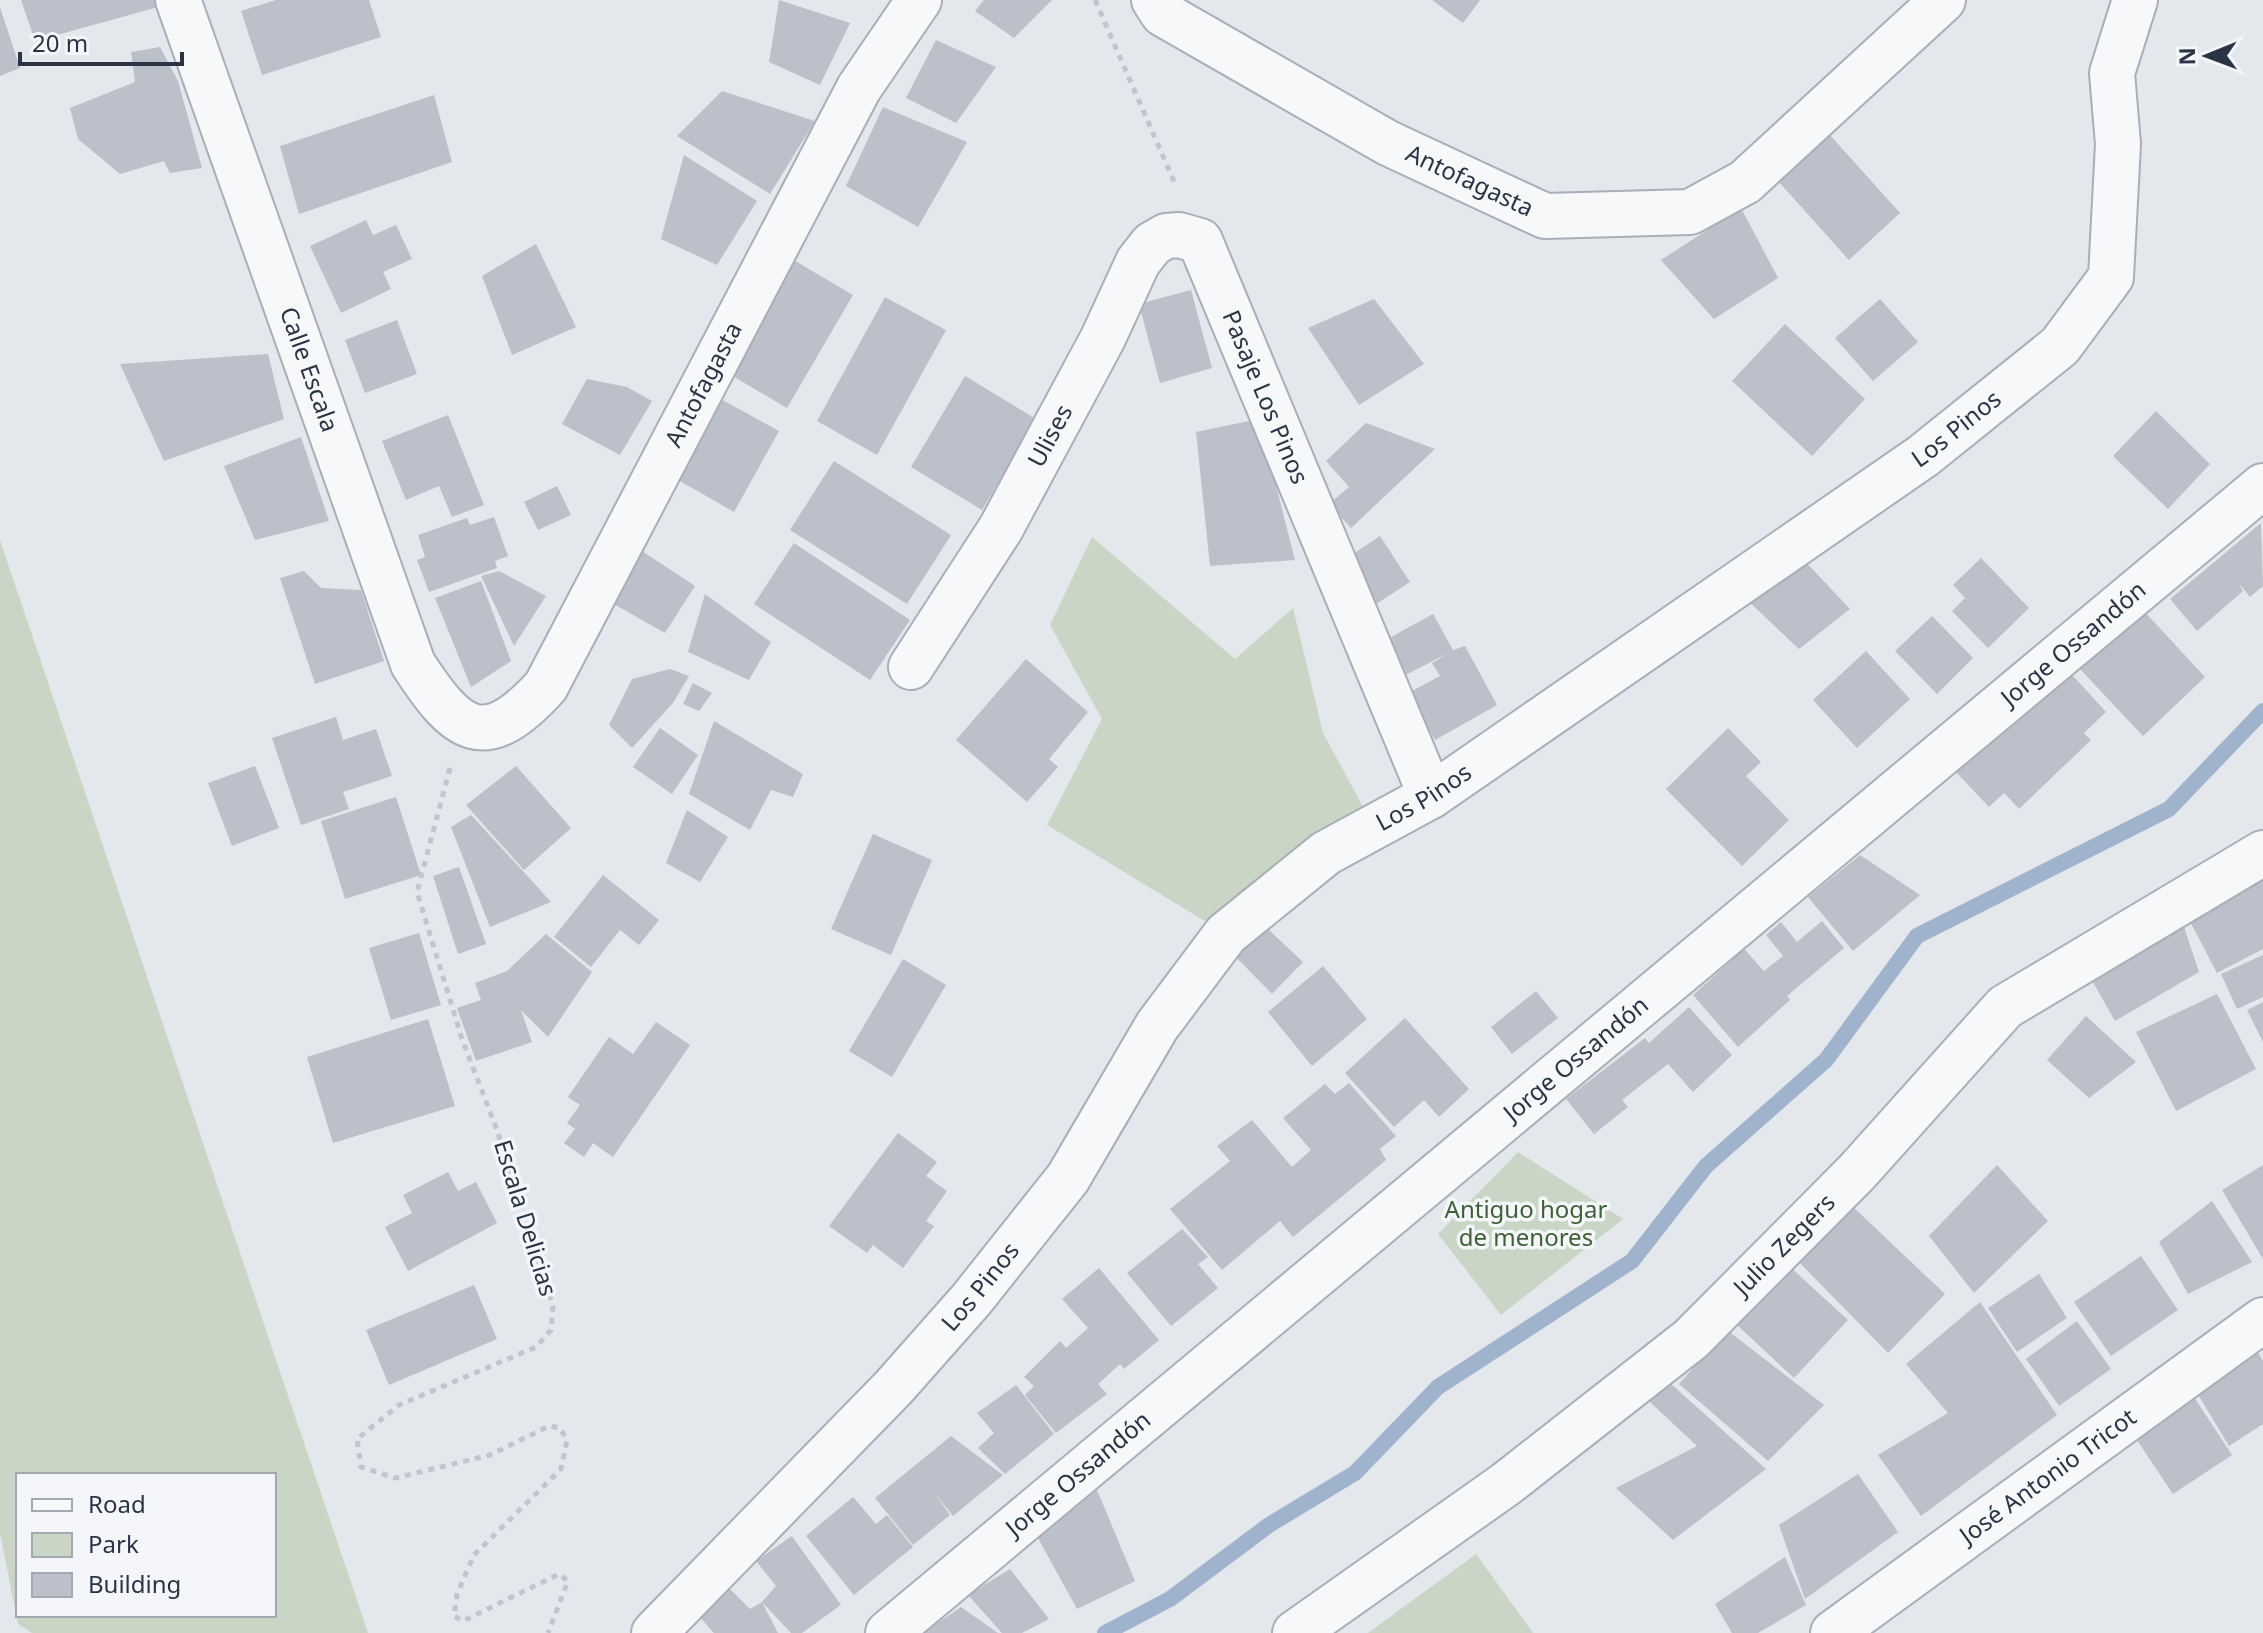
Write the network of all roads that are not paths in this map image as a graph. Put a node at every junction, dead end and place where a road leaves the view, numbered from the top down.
1 (178, 0) edge
2 (919, 0) edge
3 (1154, 0) edge
4 (1943, 0) edge
5 (2135, 0) edge
6 (1200, 241) joint
7 (2263, 486) edge
8 (911, 667) dead end
9 (461, 725) joint
10 (1431, 796) junction
11 (2263, 853) edge
12 (2263, 1320) edge
13 (654, 1633) edge
14 (888, 1633) edge
15 (1295, 1633) edge
16 (1833, 1633) edge

1 - 9 street, Calle Escala
2 - 9 street, Antofagasta
3 - 4 street, Antofagasta
5 - 10 street, Los Pinos
6 - 8 street, Ulises
6 - 10 street, Pasaje Los Pinos
7 - 14 street, Jorge Ossandón
10 - 13 street, Los Pinos
11 - 15 street, Julio Zegers
12 - 16 street, José Antonio Tricot

